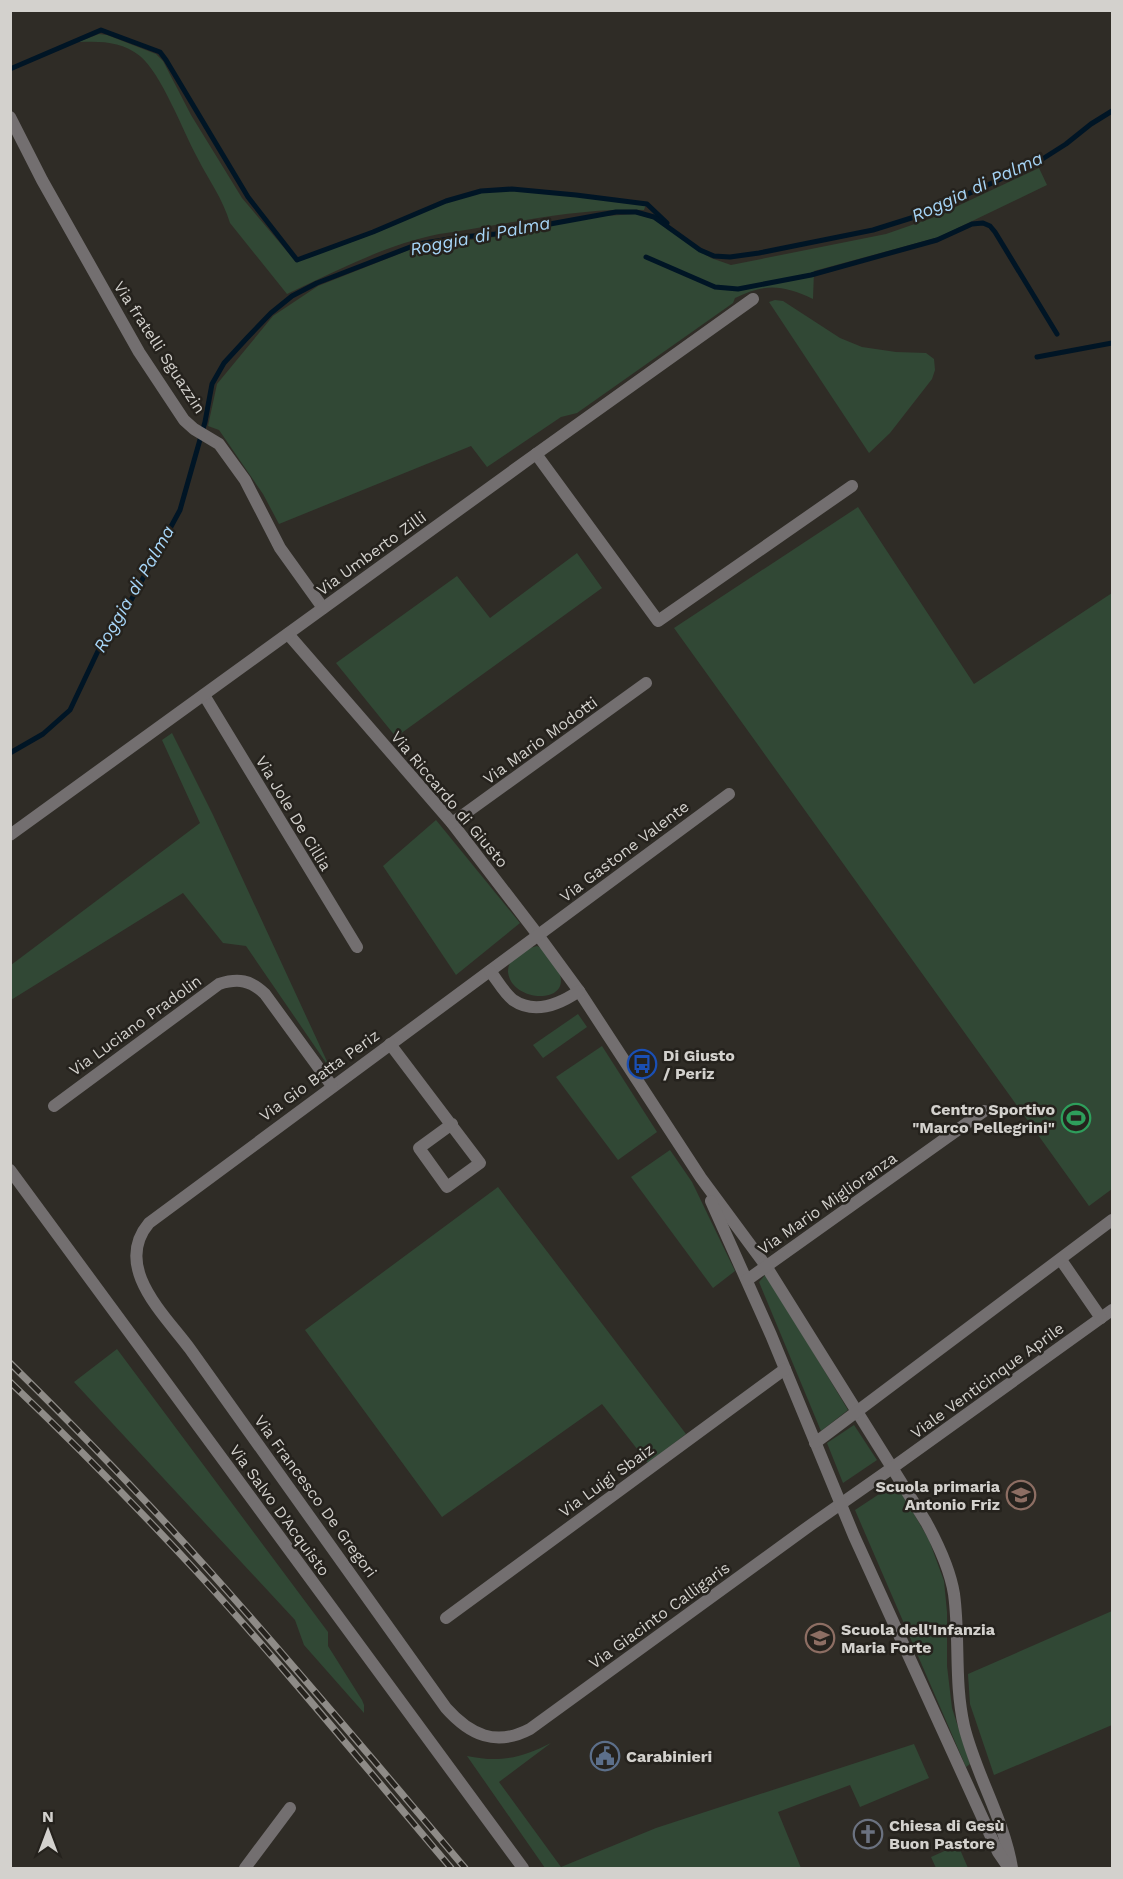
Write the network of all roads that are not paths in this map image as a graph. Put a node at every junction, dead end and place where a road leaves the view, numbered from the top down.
1 (10, 117) edge
2 (753, 299) dead end
3 (536, 454) junction
4 (852, 486) dead end
5 (322, 608) junction
6 (288, 634) junction
7 (646, 683) dead end
8 (204, 695) junction
9 (729, 794) dead end
10 (452, 823) junction
11 (10, 835) edge
12 (538, 935) junction
13 (357, 947) dead end
14 (490, 971) junction
15 (579, 991) junction
16 (390, 1044) junction
17 (332, 1086) junction
18 (54, 1106) dead end
19 (984, 1111) dead end
20 (452, 1124) junction
21 (10, 1170) edge
22 (700, 1179) junction
23 (1113, 1220) edge
24 (136, 1254) joint
25 (1061, 1260) junction
26 (766, 1266) junction
27 (747, 1280) junction
28 (1113, 1310) edge
29 (1101, 1318) junction
30 (785, 1370) junction
31 (856, 1412) junction
32 (815, 1443) junction
33 (892, 1468) junction
34 (840, 1504) junction
35 (446, 1618) dead end
36 (493, 1738) joint
37 (290, 1808) dead end
38 (245, 1869) edge
39 (523, 1869) edge
40 (1011, 1869) edge

1 - 5 street, Via fratelli Sguazzin
2 - 3 street, Via Umberto Zilli
3 - 4 street
3 - 5 street, Via Umberto Zilli
5 - 6 street, Via Umberto Zilli
6 - 8 street, Via Umberto Zilli
6 - 10 street, Via Riccardo di Giusto
7 - 10 street, Via Mario Modotti
8 - 11 street, Via Umberto Zilli
8 - 13 street, Via Jole De Cillia
9 - 12 street, Via Gastone Valente
10 - 12 street, Via Riccardo di Giusto
12 - 14 street, Via Gio Batta Periz
12 - 15 street, Via Riccardo di Giusto
14 - 15 street
14 - 16 street, Via Gio Batta Periz
15 - 22 street, Via Riccardo di Giusto
16 - 17 street, Via Gio Batta Periz
16 - 20 street
17 - 18 street, Via Luciano Pradolin
17 - 24 street, Via Gio Batta Periz
19 - 26 street, Via Mario Miglioranza
20 - 20 street
21 - 39 street, Via Salvo D'Acquisto
22 - 26 street, Via Riccardo di Giusto
22 - 27 street, Via Riccardo di Giusto
23 - 25 street
24 - 36 street, Via Francesco De Gregori
25 - 29 street
25 - 31 street
26 - 27 street, Via Mario Miglioranza
26 - 31 street, Via Riccardo di Giusto
27 - 30 street, Via Riccardo di Giusto
28 - 29 street, Viale Venticinque Aprile
29 - 33 street, Viale Venticinque Aprile
30 - 32 street, Via Riccardo di Giusto
30 - 35 street, Via Luigi Sbaiz
31 - 32 street
31 - 33 street, Via Riccardo di Giusto
32 - 34 street, Via Riccardo di Giusto
33 - 34 street
33 - 40 street, Via Riccardo di Giusto
34 - 36 street, Via Giacinto Calligaris
34 - 40 street, Via Riccardo di Giusto
37 - 38 street

